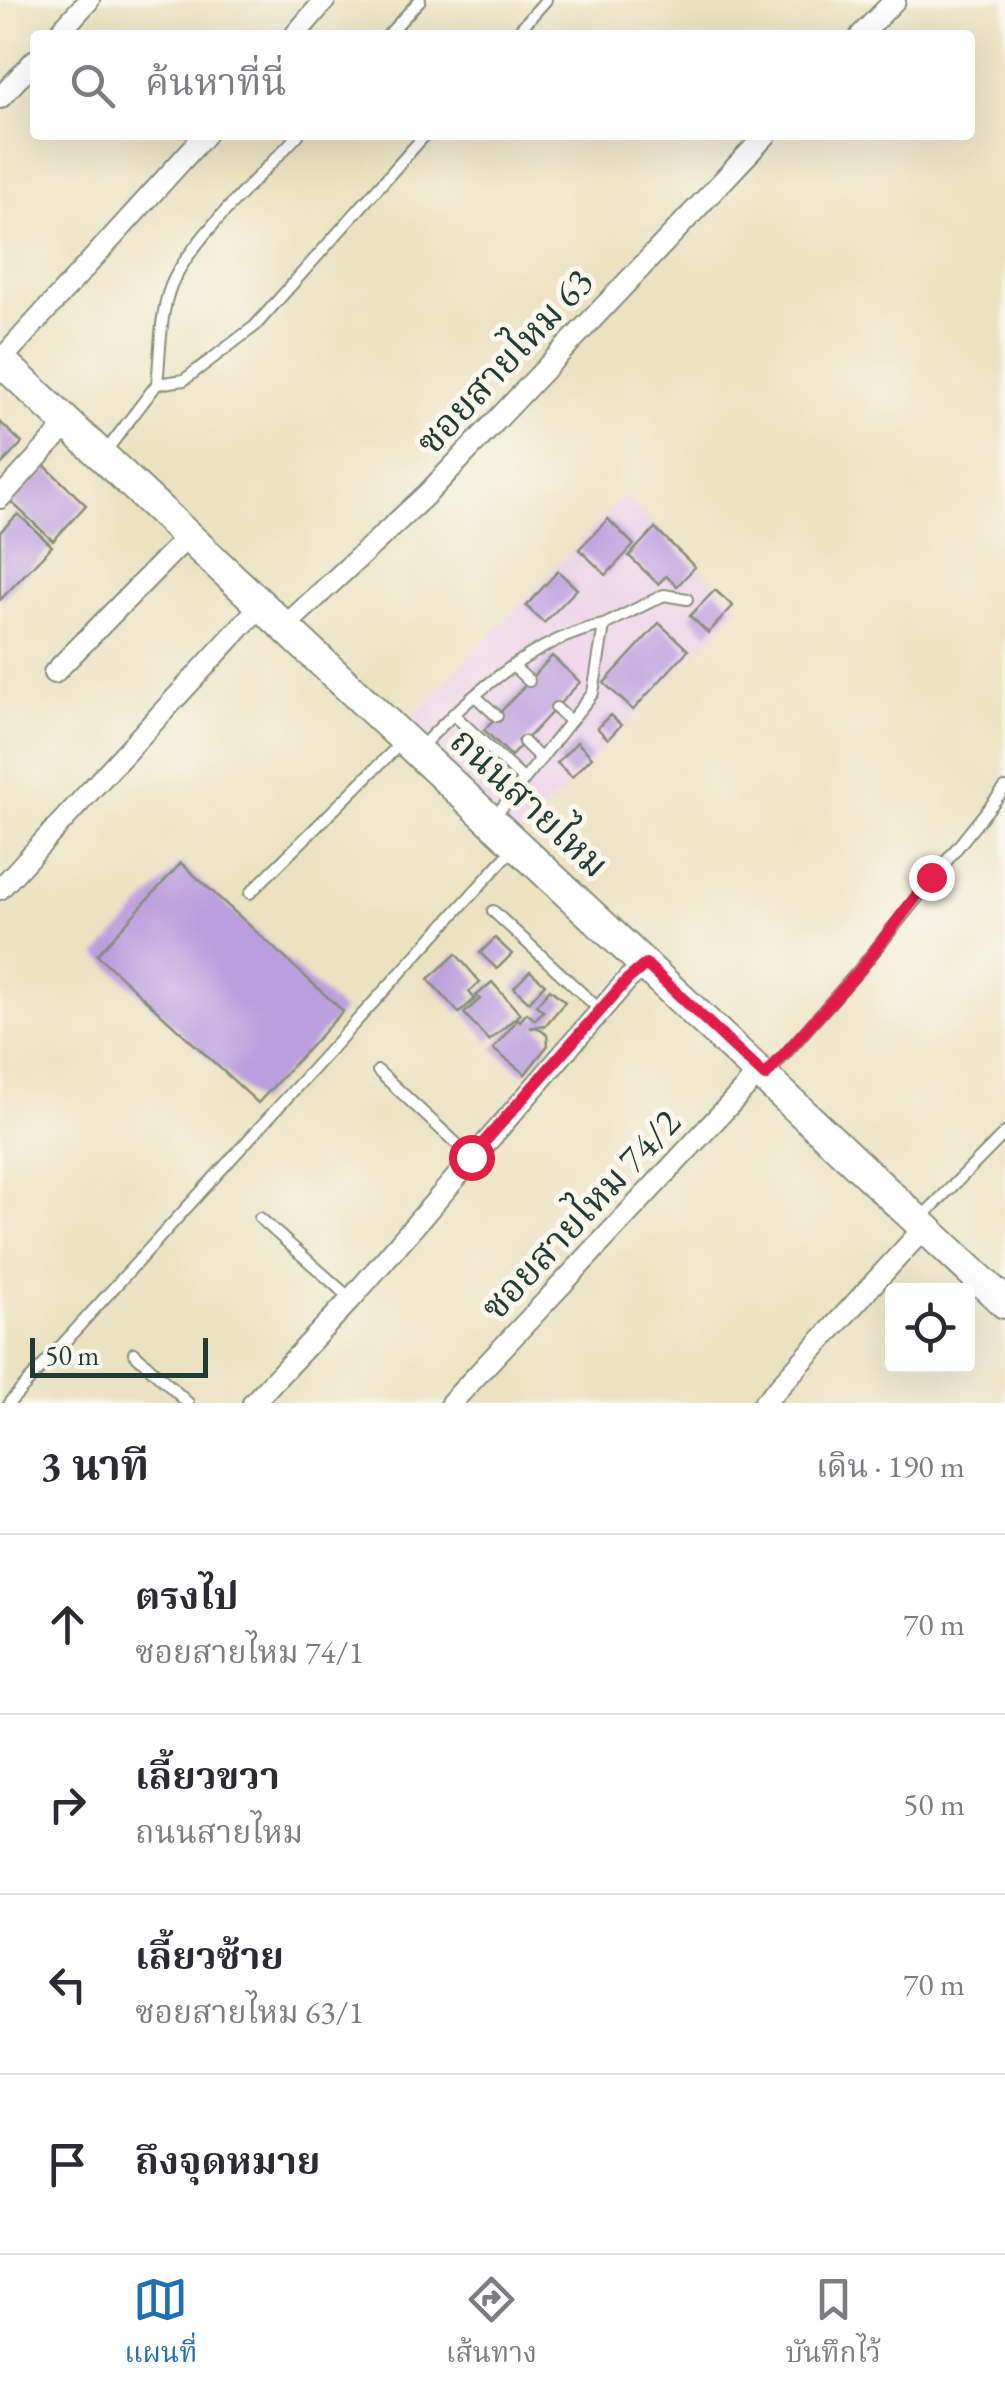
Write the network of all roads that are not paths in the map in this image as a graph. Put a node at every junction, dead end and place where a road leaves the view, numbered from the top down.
1 (89, 0) edge
2 (325, 0) edge
3 (420, 0) edge
4 (546, 0) edge
5 (895, 0) edge
6 (62, 30) edge
7 (299, 30) edge
8 (393, 30) edge
9 (519, 30) edge
10 (867, 30) edge
11 (30, 65) edge
12 (0, 98) edge
13 (200, 140) edge
14 (293, 140) edge
15 (421, 140) edge
16 (761, 140) edge
17 (0, 361) edge
18 (157, 384) junction
19 (68, 424) junction
20 (102, 456) junction
21 (0, 498) edge
22 (188, 536) junction
23 (687, 599) dead end
24 (261, 604) junction
25 (604, 625) junction
26 (284, 627) junction
27 (514, 667) junction
28 (54, 673) dead end
29 (529, 682) dead end
30 (476, 696) junction
31 (556, 708) dead end
32 (452, 714) junction
33 (496, 716) dead end
34 (570, 721) junction
35 (524, 742) dead end
36 (411, 745) junction
37 (541, 758) junction
38 (524, 780) junction
39 (1005, 788) edge
40 (492, 821) junction
41 (517, 845) junction
42 (0, 889) edge
43 (250, 893) dead end
44 (493, 912) dead end
45 (646, 964) junction
46 (600, 1010) junction
47 (378, 1071) dead end
48 (763, 1074) junction
49 (1005, 1132) edge
50 (471, 1157) junction
51 (260, 1218) dead end
52 (923, 1223) junction
53 (351, 1298) junction
54 (1005, 1302) edge
55 (134, 1353) dead end
56 (9, 1403) edge
57 (188, 1403) edge
58 (253, 1403) edge
59 (451, 1403) edge
60 (764, 1403) edge

1 - 6 street
2 - 7 street
3 - 8 lane
4 - 9 lane
5 - 10 street
11 - 12 street
13 - 17 street
14 - 18 lane
15 - 18 lane
16 - 26 street, ซอยสายไหม 63
17 - 19 main road, ถนนสายไหม
18 - 20 lane
19 - 20 main road, ถนนสายไหม
19 - 21 street
20 - 22 main road, ถนนสายไหม
22 - 24 main road, ถนนสายไหม
22 - 28 street
23 - 25 lane
24 - 26 main road, ถนนสายไหม
24 - 42 street
25 - 27 lane
25 - 34 lane
26 - 36 main road, ถนนสายไหม
27 - 29 lane
27 - 30 lane
30 - 32 lane
30 - 33 lane
31 - 34 lane
32 - 36 lane
32 - 38 lane
34 - 37 lane
35 - 37 lane
36 - 40 main road, ถนนสายไหม
36 - 43 lane
37 - 38 lane
38 - 40 lane
39 - 48 lane
40 - 41 main road, ถนนสายไหม
41 - 45 main road, ถนนสายไหม
41 - 56 lane
44 - 46 lane
45 - 46 street
45 - 48 main road, ถนนสายไหม
46 - 50 street
47 - 50 lane
48 - 52 main road, ถนนสายไหม
48 - 59 street, ซอยสายไหม 74/2
49 - 52 lane
50 - 53 street
51 - 53 lane
52 - 54 main road, ถนนสายไหม
52 - 60 street
53 - 58 street
55 - 57 lane

